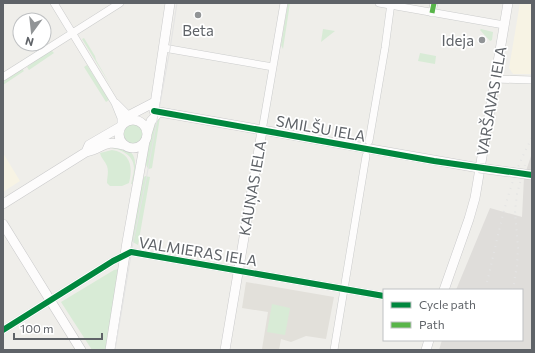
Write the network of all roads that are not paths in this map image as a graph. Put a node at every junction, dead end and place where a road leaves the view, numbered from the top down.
1 (54, 3) edge
2 (120, 3) edge
3 (170, 3) edge
4 (284, 3) edge
5 (380, 3) edge
6 (434, 3) edge
7 (508, 3) edge
8 (391, 4) edge
9 (432, 13) junction
10 (504, 25) junction
11 (72, 33) junction
12 (164, 48) junction
13 (273, 67) junction
14 (3, 77) edge
15 (494, 79) junction
16 (532, 80) edge
17 (115, 103) junction
18 (156, 108) junction
19 (132, 118) junction
20 (121, 126) junction
21 (262, 131) junction
22 (146, 137) junction
23 (369, 141) dead end
24 (125, 146) junction
25 (86, 152) junction
26 (366, 156) dead end
27 (479, 168) junction
28 (139, 174) junction
29 (532, 175) edge
30 (3, 204) edge
31 (3, 224) edge
32 (126, 255) junction
33 (238, 271) junction
34 (344, 289) junction
35 (444, 289) edge
36 (383, 296) edge
37 (50, 300) junction
38 (3, 330) edge
39 (81, 350) edge
40 (110, 350) edge
41 (225, 350) edge
42 (334, 350) edge

1 - 11 street
2 - 11 street
3 - 12 street
4 - 13 street, KAUŅAS IELA
5 - 8 street
6 - 9 street
7 - 10 street, VARŠAVAS IELA
8 - 9 street
8 - 23 street
9 - 10 street
10 - 15 street, VARŠAVAS IELA
11 - 14 street
11 - 17 street
12 - 13 street
12 - 18 street
13 - 21 street, KAUŅAS IELA
15 - 16 street
15 - 27 street, VARŠAVAS IELA
17 - 19 street
17 - 20 street
18 - 19 street
18 - 21 street, SMILŠU IELA
18 - 22 street
19 - 20 street
19 - 22 street
20 - 24 street
20 - 25 street
21 - 27 street, SMILŠU IELA
21 - 33 street, KAUŅAS IELA
22 - 24 street
22 - 28 street
24 - 25 street
24 - 28 street
25 - 30 street
26 - 34 street
27 - 29 street, SMILŠU IELA, bridge
27 - 35 street, VARŠAVAS IELA
28 - 32 street
31 - 37 street
32 - 33 street, VALMIERAS IELA
32 - 37 street, VALMIERAS IELA
32 - 40 street
33 - 34 street, VALMIERAS IELA
33 - 41 street, KAUŅAS IELA
34 - 36 street, VALMIERAS IELA
34 - 42 street
37 - 38 street, VALMIERAS IELA
37 - 39 street

